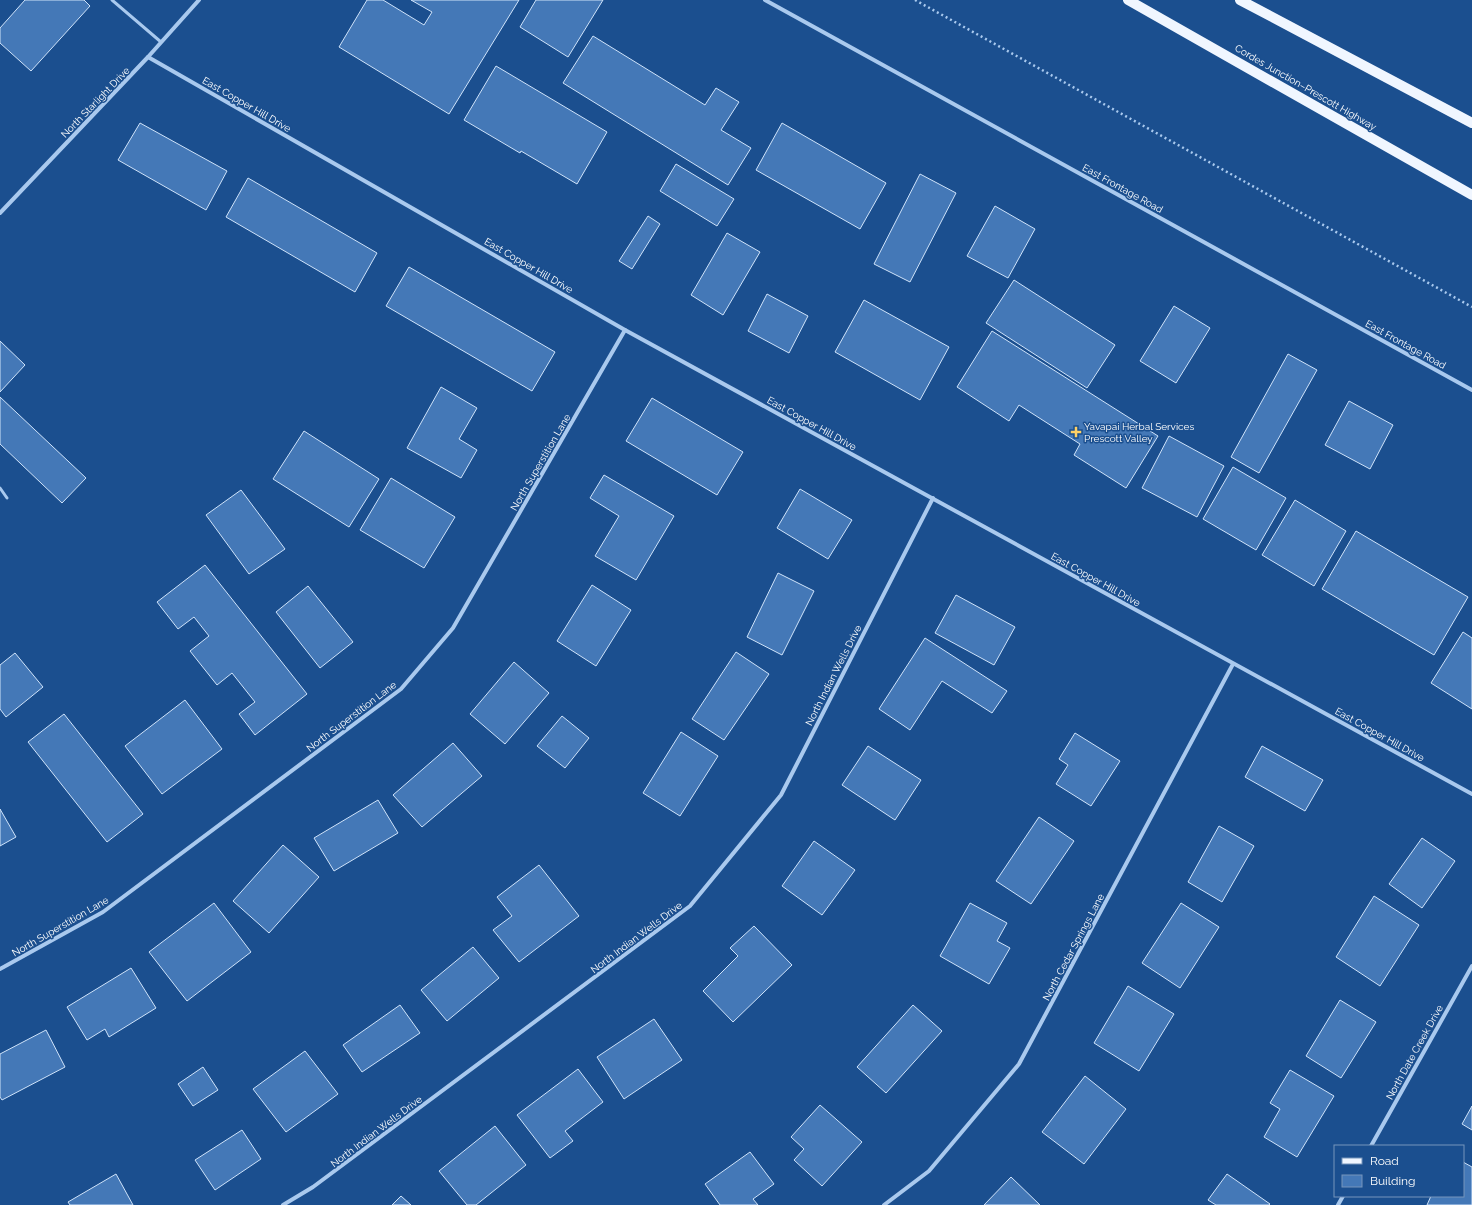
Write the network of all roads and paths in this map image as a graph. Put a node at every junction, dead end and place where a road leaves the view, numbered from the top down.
1 (112, 0) edge
2 (199, 0) edge
3 (766, 0) edge
4 (915, 0) edge
5 (1128, 0) edge
6 (1240, 0) edge
7 (161, 42) junction
8 (148, 57) junction
9 (1472, 124) edge
10 (1472, 195) edge
11 (0, 213) edge
12 (1472, 307) edge
13 (625, 330) junction
14 (1472, 390) edge
15 (0, 488) edge
16 (7, 498) dead end
17 (933, 498) junction
18 (1234, 664) junction
19 (1472, 794) edge
20 (1472, 966) edge
21 (0, 969) edge
22 (1372, 1145) edge
23 (283, 1205) edge
24 (884, 1205) edge

1 - 7 lane
2 - 7 street, North Starlight Drive
3 - 14 street, East Frontage Road
4 - 12 path
5 - 10 main road, Cordes Junction–Prescott Highway
6 - 9 main road
7 - 8 street, North Starlight Drive
8 - 11 street, North Starlight Drive
8 - 13 street, East Copper Hill Drive
13 - 17 street, East Copper Hill Drive
13 - 21 street, North Superstition Lane
15 - 16 lane
17 - 18 street, East Copper Hill Drive
17 - 23 street, North Indian Wells Drive
18 - 19 street, East Copper Hill Drive
18 - 24 street, North Cedar Springs Lane
20 - 22 street, North Date Creek Drive

